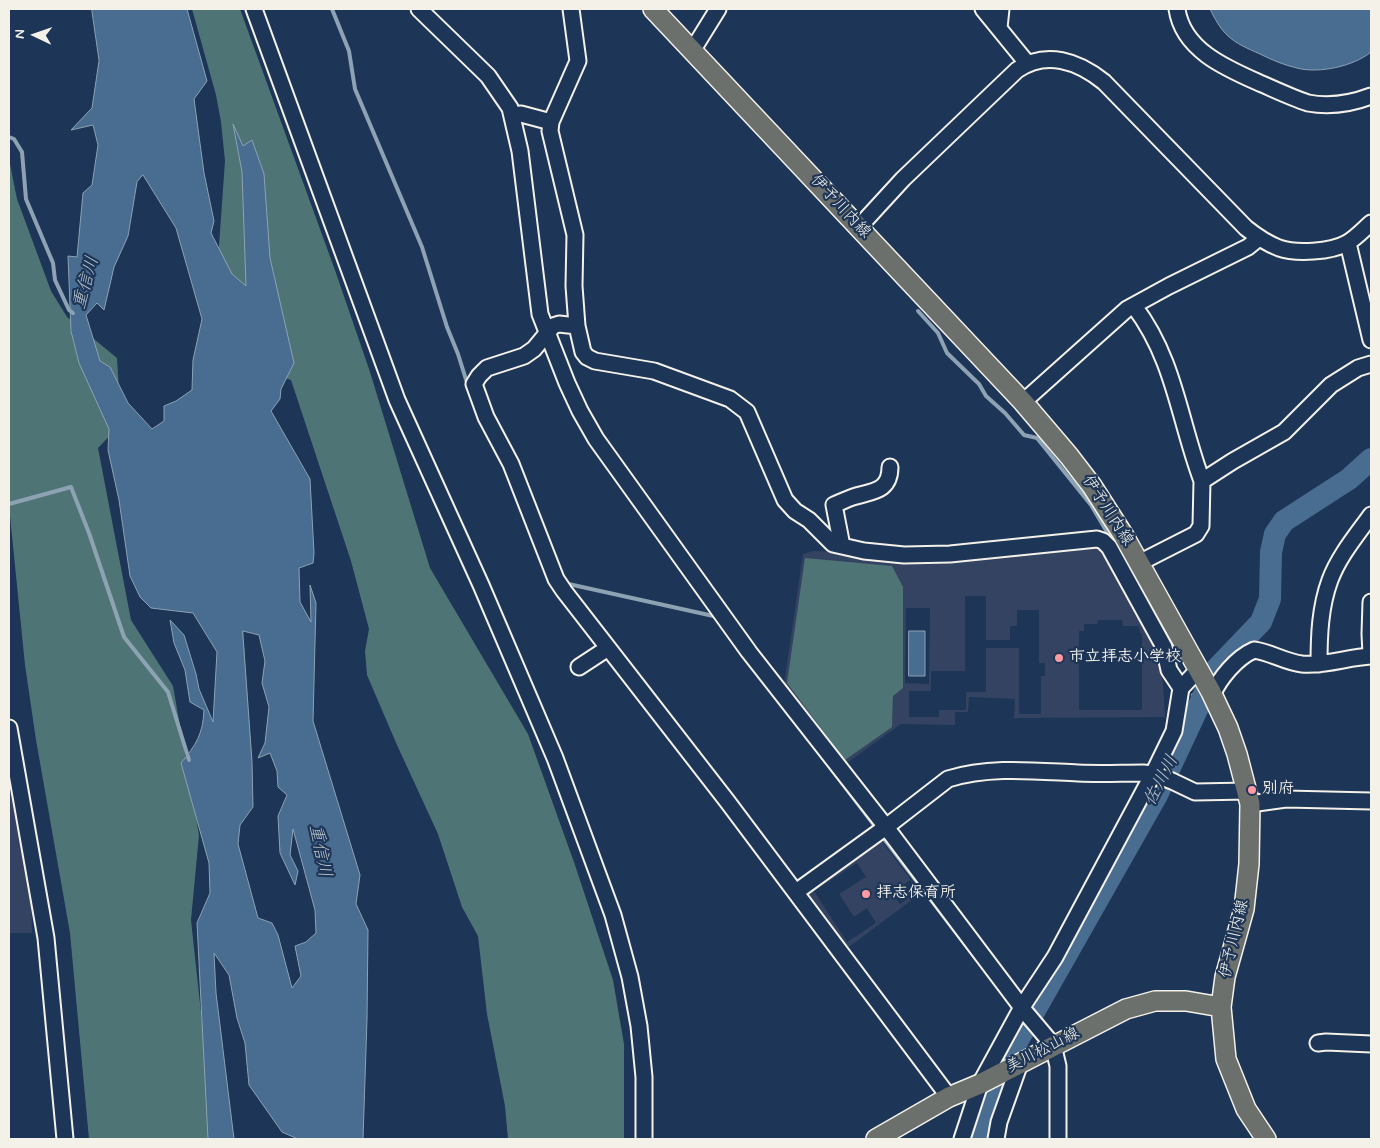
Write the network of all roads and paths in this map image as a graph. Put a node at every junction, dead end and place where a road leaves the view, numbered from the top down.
1 (254, 9) edge
2 (419, 9) edge
3 (571, 9) edge
4 (653, 9) edge
5 (718, 9) edge
6 (982, 9) edge
7 (1001, 9) edge
8 (1177, 9) edge
9 (998, 28) junction
10 (692, 50) junction
11 (1028, 63) junction
12 (1371, 96) edge
13 (513, 116) junction
14 (551, 122) junction
15 (1371, 223) edge
16 (859, 227) junction
17 (1259, 238) junction
18 (1348, 243) junction
19 (1134, 306) junction
20 (577, 326) junction
21 (547, 333) junction
22 (1371, 340) edge
23 (1371, 364) edge
24 (1023, 402) junction
25 (890, 467) dead end
26 (1202, 481) junction
27 (1371, 515) edge
28 (842, 546) junction
29 (1139, 563) junction
30 (1371, 602) edge
31 (608, 648) junction
32 (1371, 655) edge
33 (1319, 664) junction
34 (579, 668) dead end
35 (1199, 673) junction
36 (1181, 688) junction
37 (1211, 693) junction
38 (9, 728) edge
39 (1154, 775) junction
40 (1249, 797) junction
41 (1371, 801) edge
42 (886, 827) junction
43 (796, 892) junction
44 (1221, 1007) junction
45 (1024, 1010) junction
46 (1318, 1043) dead end
47 (1371, 1044) edge
48 (1053, 1046) junction
49 (1018, 1064) junction
50 (983, 1082) junction
51 (949, 1097) junction
52 (65, 1139) edge
53 (644, 1139) edge
54 (876, 1139) edge
55 (962, 1139) edge
56 (996, 1139) edge
57 (1058, 1139) edge
58 (1266, 1139) edge

1 - 53 street
2 - 13 street
3 - 14 street
4 - 10 main road, 伊予川内線
5 - 10 street
6 - 9 street
7 - 9 street
8 - 12 street
9 - 11 street
10 - 16 main road, 伊予川内線
11 - 16 street
11 - 17 street
13 - 14 street
13 - 21 street
14 - 20 street
15 - 18 street
16 - 24 main road, 伊予川内線
17 - 18 street
17 - 19 street
18 - 22 street
19 - 24 street
19 - 26 street
20 - 21 street
20 - 28 street
21 - 31 street
21 - 42 street
23 - 26 street
24 - 29 main road, 伊予川内線
25 - 28 street
26 - 29 street
27 - 33 street
28 - 36 street
29 - 35 main road, 伊予川内線
30 - 32 street
31 - 34 street
31 - 43 street
32 - 33 street
33 - 37 street
35 - 36 street
35 - 37 main road, 伊予川内線
36 - 39 street
37 - 40 main road, 伊予川内線
38 - 52 street
39 - 40 street
39 - 42 street
39 - 45 street
40 - 41 street
40 - 44 main road, 伊予川内線
42 - 43 street
42 - 45 street
43 - 51 street
44 - 48 main road, 美川松山線
44 - 58 main road, 伊予川内線
45 - 48 street
45 - 50 street
46 - 47 street
48 - 49 main road, 美川松山線
48 - 57 street
49 - 50 main road, 美川松山線
49 - 56 street
50 - 51 main road, 美川松山線
50 - 55 street
51 - 54 main road, 美川松山線

